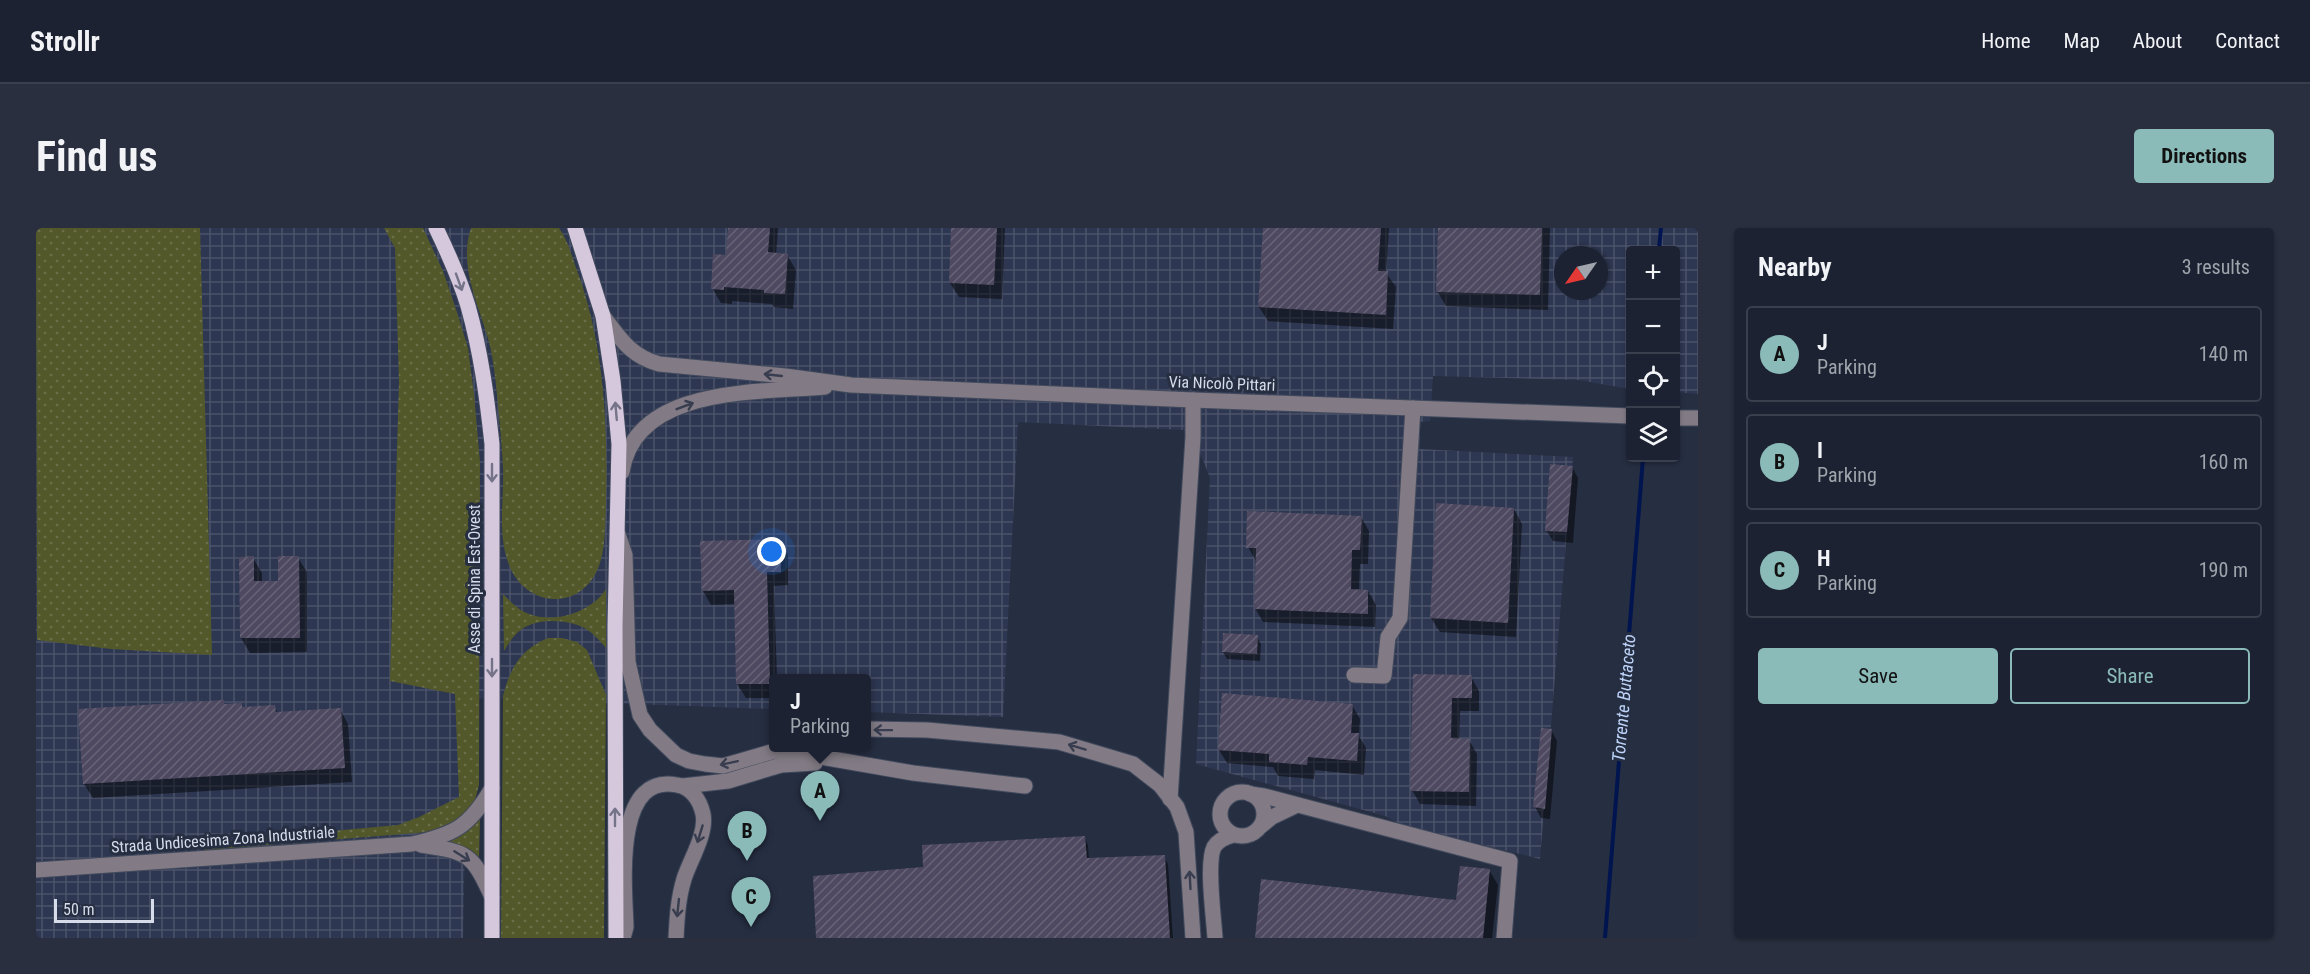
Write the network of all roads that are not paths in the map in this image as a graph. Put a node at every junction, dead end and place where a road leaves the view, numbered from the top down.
1 (436, 228) edge
2 (575, 228) edge
3 (603, 316) junction
4 (851, 385) junction
5 (1193, 400) junction
6 (1413, 408) junction
7 (1626, 416) edge
8 (618, 495) junction
9 (617, 532) junction
10 (1354, 675) dead end
11 (871, 729) edge
12 (769, 752) edge
13 (792, 752) edge
14 (1172, 758) junction
15 (851, 764) junction
16 (1143, 772) junction
17 (683, 786) junction
18 (1025, 786) dead end
19 (492, 788) junction
20 (1250, 794) junction
21 (1170, 799) junction
22 (1295, 806) junction
23 (1221, 818) junction
24 (1260, 826) junction
25 (1233, 835) junction
26 (412, 844) junction
27 (36, 870) edge
28 (1211, 873) junction
29 (492, 897) junction
30 (492, 938) edge
31 (616, 938) edge
32 (623, 938) edge
33 (676, 938) edge
34 (1193, 938) edge
35 (1215, 938) edge
36 (1504, 938) edge

1 -> 19 main road, Asse di Spina Est-Ovest
2 - 3 main road
4 -> 3 street
8 -> 3 main road
4 - 5 street, Via Nicolò Pittari
8 -> 4 street
5 - 6 street, Via Nicolò Pittari
5 - 14 street
6 - 7 street, Via Nicolò Pittari
6 - 10 street
8 - 9 main road
12 -> 9 street
31 -> 9 main road
16 -> 11 street
13 - 15 street
14 - 16 street
14 - 21 street
15 - 17 street
15 - 18 street
16 - 21 street
17 - 32 street
17 -> 33 street
19 - 26 street
19 - 29 main road, Asse di Spina Est-Ovest
20 - 22 street
20 - 23 street
20 - 24 street
34 -> 21 street
22 - 24 street
22 - 36 street
23 - 25 street
23 - 28 street
24 - 25 street
25 - 28 street
26 - 27 street, Strada Undicesima Zona Industriale
26 -> 29 street
28 - 35 street
29 - 30 main road, Asse di Spina Est-Ovest

